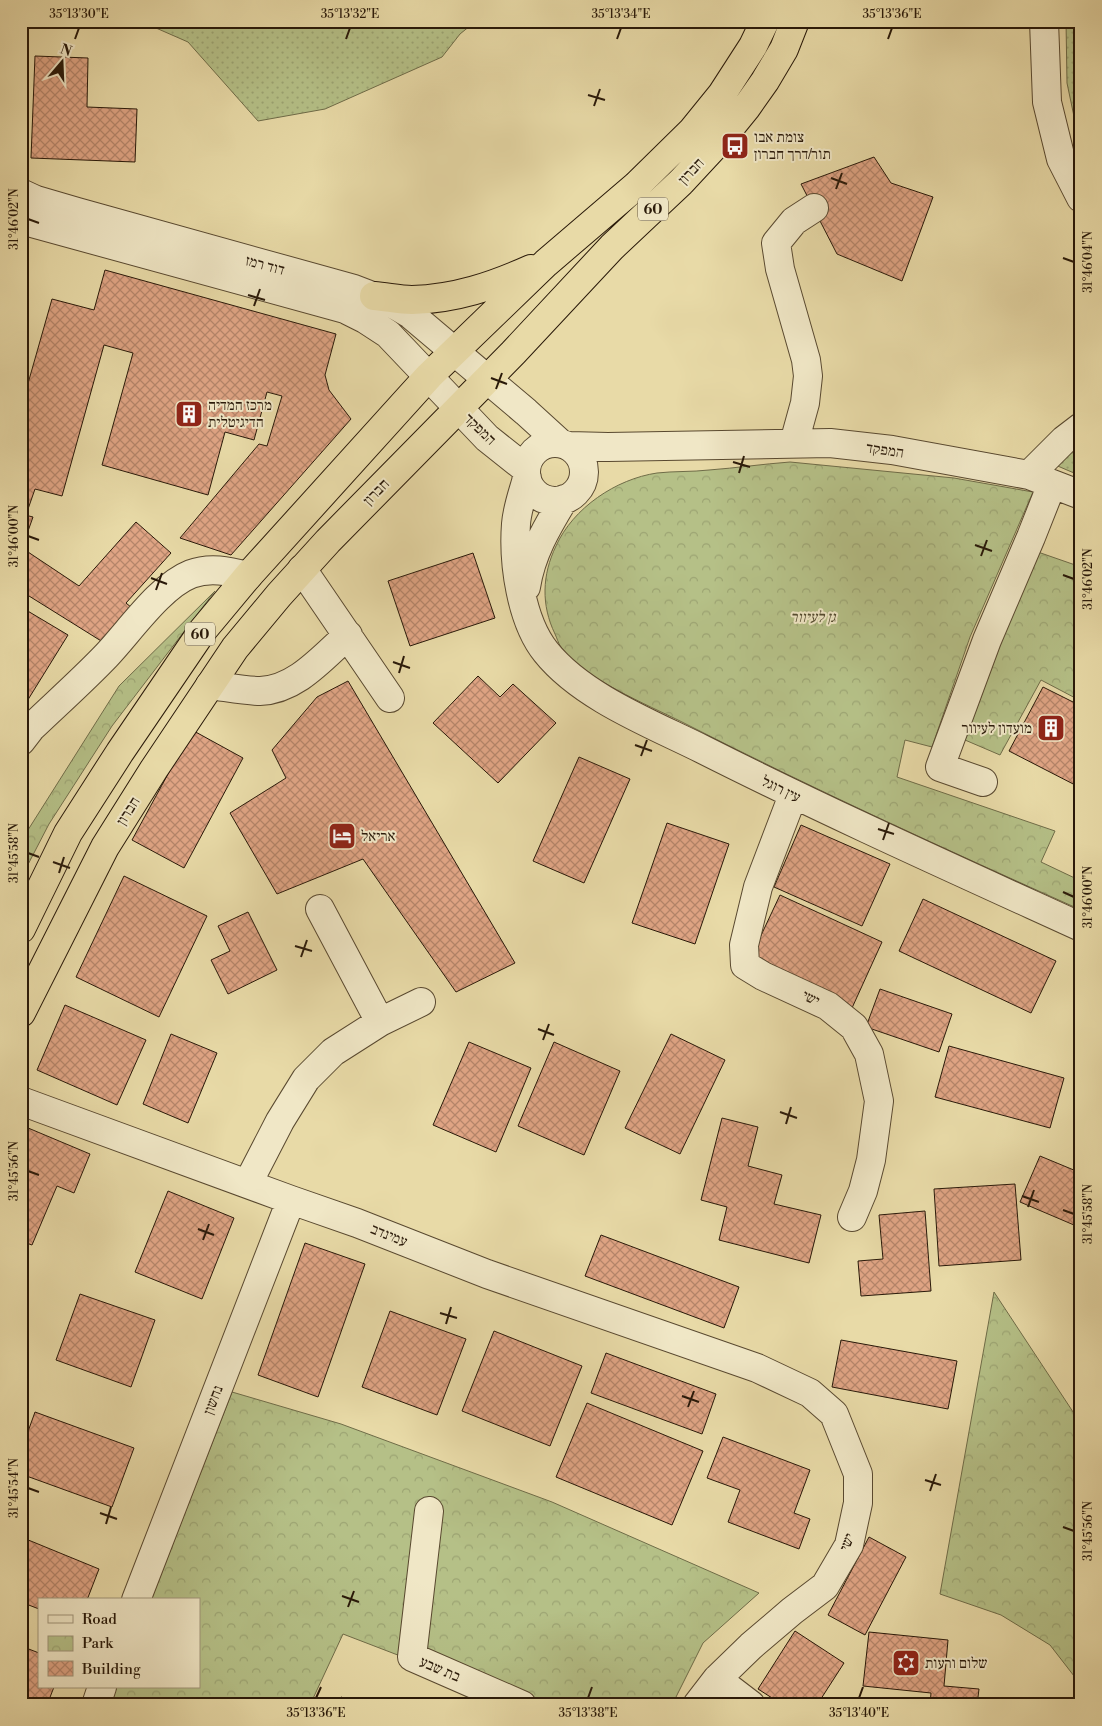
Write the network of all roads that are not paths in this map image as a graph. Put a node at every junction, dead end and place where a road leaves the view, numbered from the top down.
1 (765, 21) edge
2 (795, 21) edge
3 (1044, 21) edge
4 (21, 193) edge
5 (1081, 198) edge
6 (814, 208) dead end
7 (21, 220) edge
8 (546, 263) junction
9 (374, 296) junction
10 (454, 351) junction
11 (429, 376) junction
12 (487, 380) junction
13 (458, 408) junction
14 (1081, 427) edge
15 (794, 443) junction
16 (564, 444) junction
17 (683, 446) junction
18 (526, 473) junction
19 (583, 479) junction
20 (1041, 479) junction
21 (1081, 494) edge
22 (564, 499) junction
23 (302, 569) junction
24 (248, 576) junction
25 (524, 601) junction
26 (348, 635) junction
27 (210, 685) junction
28 (390, 698) dead end
29 (21, 740) edge
30 (984, 782) dead end
31 (793, 795) junction
32 (320, 909) dead end
33 (1081, 926) edge
34 (21, 929) edge
35 (422, 1002) dead end
36 (21, 1013) edge
37 (380, 1022) junction
38 (21, 1101) edge
39 (248, 1184) junction
40 (290, 1200) junction
41 (852, 1217) dead end
42 (757, 1368) joint
43 (429, 1511) dead end
44 (137, 1598) edge
45 (717, 1679) junction
46 (102, 1688) edge
47 (96, 1705) edge
48 (522, 1705) edge
49 (697, 1705) edge
50 (751, 1705) edge

1 - 8 highway, חברון / 60
2 - 12 highway, חברון / 60
3 - 5 street
4 - 9 street, דוד רמז
6 - 15 street
7 - 11 street, דוד רמז
8 - 9 highway
8 - 10 highway, חברון / 60
9 - 10 street, דוד רמז
10 - 11 highway, חברון / 60
10 - 12 street, דוד רמז
11 - 13 street, דוד רמז
11 - 24 highway, חברון / 60
12 - 13 highway, חברון / 60
12 - 16 street
13 - 18 street, המפקד
13 - 23 highway, חברון / 60
14 - 20 street
15 - 17 street, המפקד
15 - 20 street, המפקד
16 - 17 street, המפקד
16 - 18 street
16 - 19 street
17 - 19 street, המפקד
18 - 22 street
18 - 25 street, עין רוגל
19 - 22 street
20 - 21 street, המפקד
20 - 30 street
22 - 25 street, עין רוגל
23 - 26 street
23 - 27 highway, חברון / 60
24 - 29 street
24 - 34 highway, חברון / 60
25 - 31 street, עין רוגל
26 - 27 street
26 - 28 street
27 - 36 highway, חברון / 60
31 - 33 street, עין רוגל
31 - 41 street, ישי
32 - 37 street
35 - 37 street
37 - 39 street
38 - 39 street, עמינדב
39 - 40 street, עמינדב
40 - 42 street, עמינדב
40 - 44 street, נחשון
42 - 45 street, ישי
43 - 48 street, בת שבע
45 - 49 street, ישי
45 - 50 street
46 - 47 street

